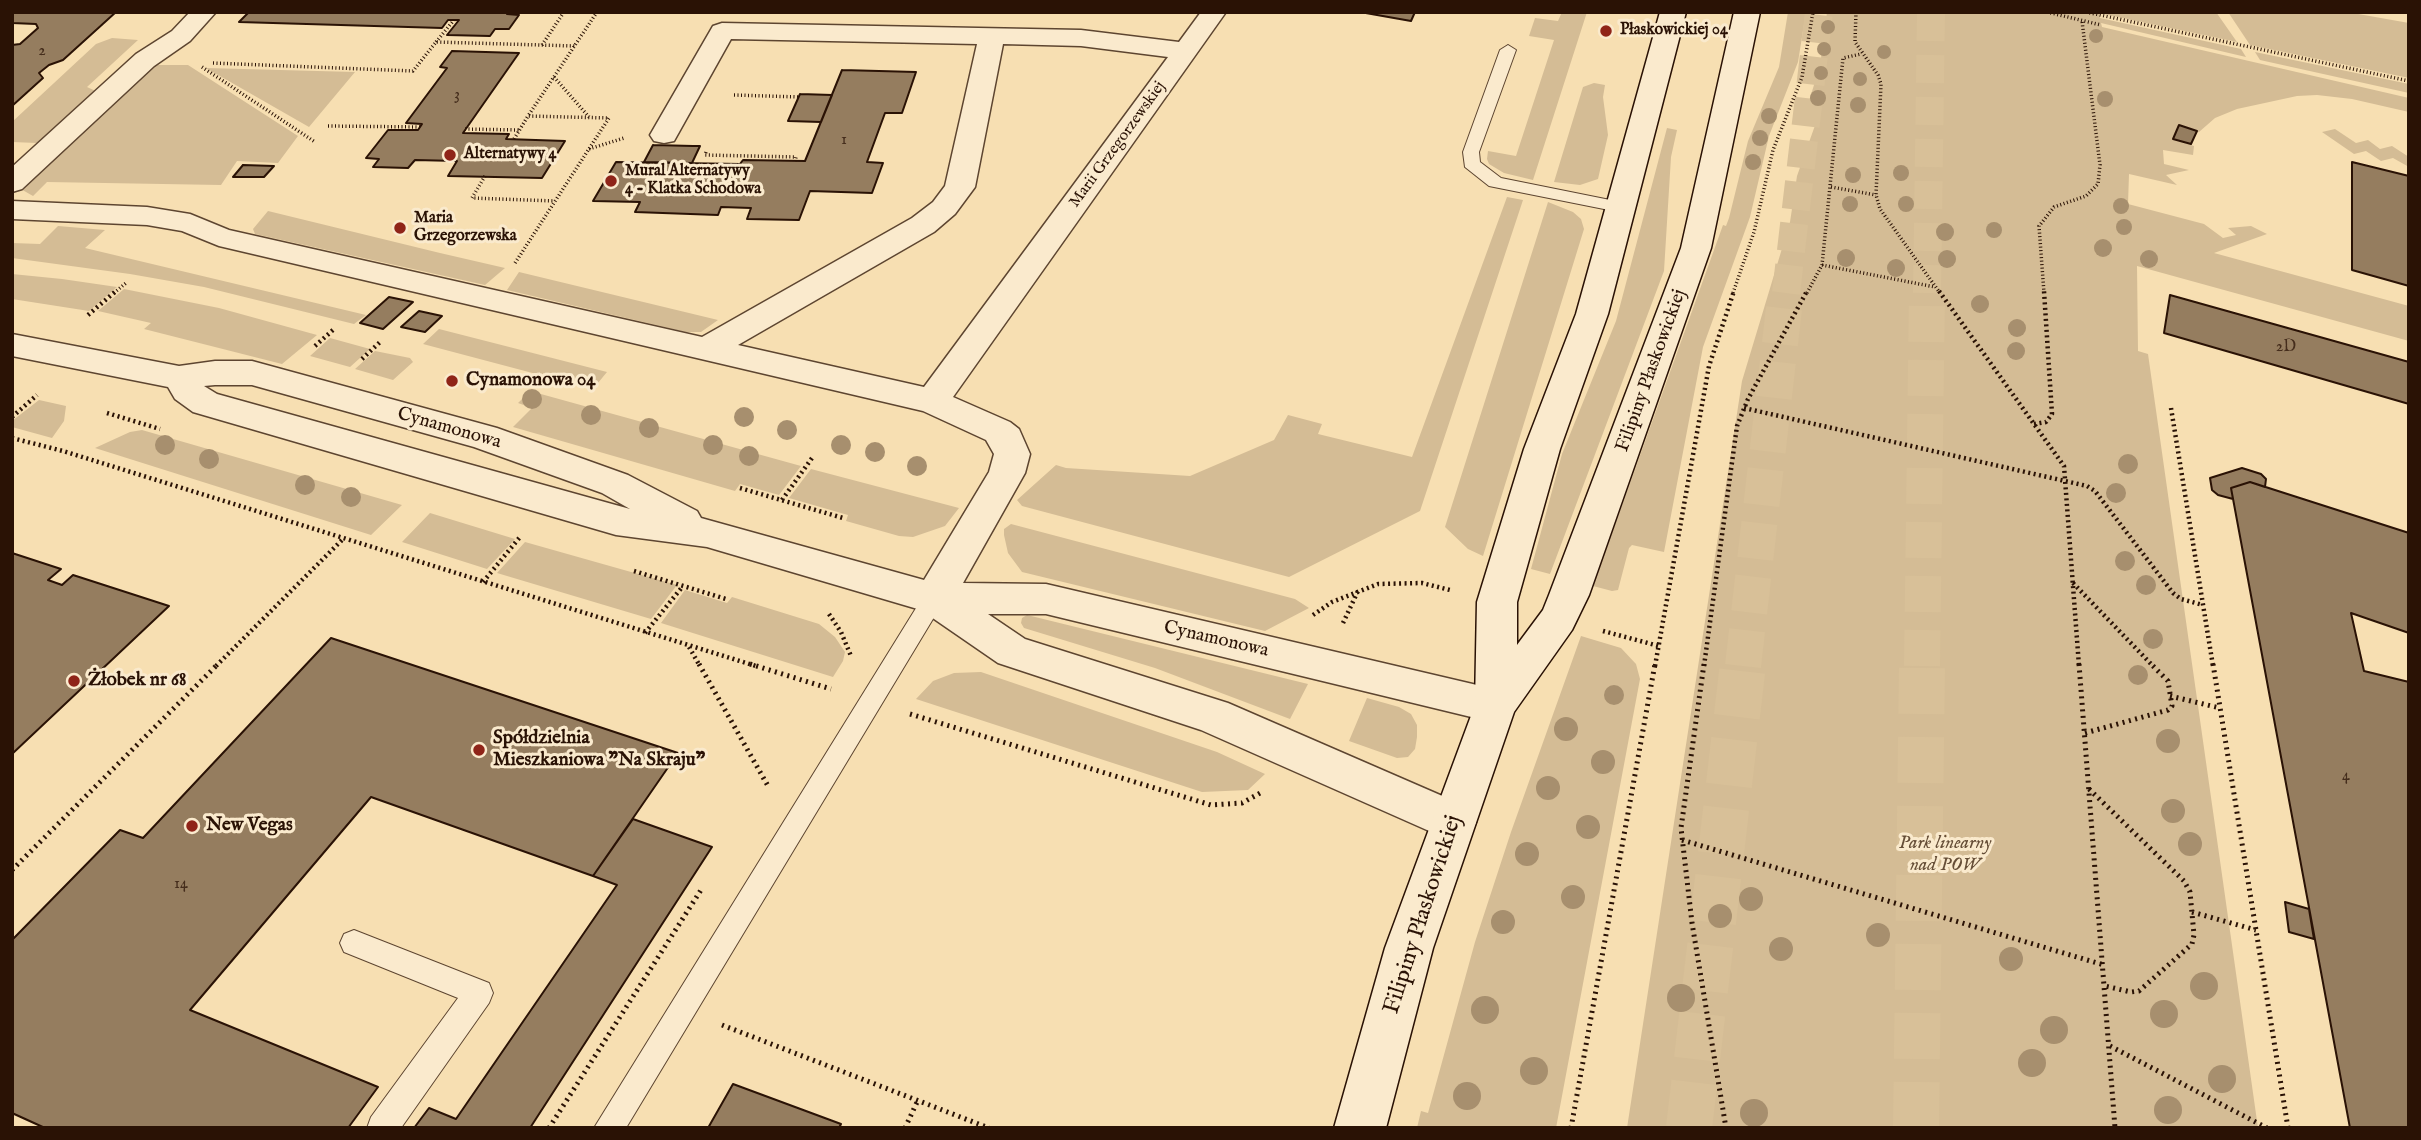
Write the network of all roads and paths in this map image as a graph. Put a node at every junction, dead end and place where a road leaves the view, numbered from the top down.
1 (204, 12) edge
2 (564, 12) edge
3 (597, 12) edge
4 (1094, 12) edge
5 (1214, 12) edge
6 (1673, 12) edge
7 (1747, 12) edge
8 (1813, 12) edge
9 (1856, 12) edge
10 (2047, 12) edge
11 (2086, 12) edge
12 (454, 20) dead end
13 (2082, 21) junction
14 (2101, 25) dead end
15 (992, 36) junction
16 (1081, 38) junction
17 (436, 42) junction
18 (542, 45) junction
19 (575, 46) junction
20 (1508, 50) dead end
21 (1186, 51) junction
22 (1861, 54) junction
23 (554, 77) junction
24 (2409, 81) edge
25 (687, 94) junction
26 (800, 97) dead end
27 (528, 116) junction
28 (589, 117) junction
29 (328, 126) dead end
30 (420, 127) dead end
31 (465, 129) dead end
32 (520, 130) junction
33 (664, 135) dead end
34 (631, 136) dead end
35 (514, 139) dead end
36 (315, 142) dead end
37 (710, 143) dead end
38 (588, 150) junction
39 (795, 161) dead end
40 (485, 177) dead end
41 (12, 183) edge
42 (1831, 187) junction
43 (1876, 195) junction
44 (555, 201) junction
45 (1619, 207) junction
46 (12, 210) edge
47 (537, 229) dead end
48 (1822, 265) junction
49 (126, 283) dead end
50 (1936, 288) junction
51 (88, 315) dead end
52 (12, 345) edge
53 (704, 350) junction
54 (26, 392) dead end
55 (932, 401) junction
56 (1744, 408) junction
57 (2171, 408) dead end
58 (12, 418) edge
59 (2034, 424) junction
60 (12, 438) edge
61 (812, 458) dead end
62 (2065, 480) junction
63 (740, 488) dead end
64 (782, 500) junction
65 (843, 518) dead end
66 (520, 536) dead end
67 (344, 538) junction
68 (788, 557) junction
69 (483, 582) junction
70 (2073, 583) junction
71 (683, 586) dead end
72 (1456, 591) dead end
73 (934, 598) junction
74 (2203, 605) junction
75 (1341, 628) dead end
76 (1592, 628) dead end
77 (645, 633) junction
78 (689, 646) junction
79 (1660, 647) junction
80 (831, 689) junction
81 (2170, 696) junction
82 (824, 700) dead end
83 (871, 702) junction
84 (1496, 705) junction
85 (2220, 708) junction
86 (2085, 733) junction
87 (775, 776) dead end
88 (1269, 784) dead end
89 (768, 786) junction
90 (2089, 788) junction
91 (760, 798) dead end
92 (1454, 822) junction
93 (1681, 840) junction
94 (12, 870) edge
95 (709, 878) dead end
96 (2192, 912) junction
97 (2256, 930) junction
98 (354, 943) dead end
99 (2104, 965) junction
100 (2105, 986) junction
101 (636, 992) junction
102 (682, 1009) junction
103 (2109, 1046) junction
104 (918, 1100) junction
105 (382, 1128) edge
106 (549, 1128) edge
107 (609, 1128) edge
108 (905, 1128) edge
109 (989, 1128) edge
110 (1360, 1128) edge
111 (1571, 1128) edge
112 (1726, 1128) edge
113 (2115, 1128) edge
114 (2267, 1128) edge
115 (2288, 1128) edge

1 - 41 street
2 - 18 path
3 - 19 path
4 - 16 street
5 - 21 street, Marii Grzegorzewskiej
6 - 45 street, Filipiny Płaskowickiej
7 - 84 street, Filipiny Płaskowickiej
8 - 79 path
9 - 22 path
10 - 13 path
11 - 24 path
12 - 17 path
13 - 14 path
13 - 59 path
15 - 16 street
15 - 25 street
15 - 53 street
16 - 21 street
17 - 18 path
17 - 36 path
18 - 19 path
19 - 23 path
20 - 45 lane
21 - 55 street, Marii Grzegorzewskiej
22 - 42 path
22 - 43 path
23 - 27 path
23 - 28 path
25 - 26 path
25 - 33 street
27 - 28 path
27 - 32 path
28 - 38 path
29 - 30 path
31 - 32 path
32 - 35 path
34 - 38 path
37 - 39 path
38 - 44 path
40 - 44 path
42 - 43 path
42 - 48 path
43 - 50 path
44 - 47 path
45 - 84 street, Filipiny Płaskowickiej
46 - 53 street
48 - 50 path
48 - 56 path
49 - 51 path
50 - 59 path
52 - 68 street, Cynamonowa
53 - 55 street
54 - 58 path
55 - 73 street
56 - 62 path
56 - 93 path
57 - 74 path
59 - 62 path
60 - 67 path
61 - 64 path
62 - 70 path
62 - 74 path
63 - 64 path
64 - 65 path
66 - 69 path
67 - 69 path
67 - 94 path
68 - 73 street, Cynamonowa
68 - 83 path
69 - 77 path
70 - 81 path
70 - 86 path
71 - 77 path
72 - 75 path
73 - 83 lane
73 - 84 street, Cynamonowa
73 - 92 street, Cynamonowa
74 - 85 path
76 - 79 path
77 - 78 path
78 - 80 path
78 - 89 path
79 - 111 path
80 - 82 path
80 - 83 path
81 - 85 path
81 - 86 path
83 - 88 path
83 - 102 lane
84 - 92 street, Filipiny Płaskowickiej
85 - 97 path
86 - 90 path
87 - 89 path
89 - 91 path
90 - 96 path
90 - 99 path
92 - 110 street, Filipiny Płaskowickiej
93 - 99 path
93 - 112 path
95 - 101 path
96 - 97 path
96 - 100 path
97 - 115 path
98 - 105 lane
99 - 100 path
100 - 103 path
101 - 102 path
101 - 106 path
102 - 104 path
102 - 107 lane
103 - 113 path
103 - 114 path
104 - 108 path
104 - 109 path

